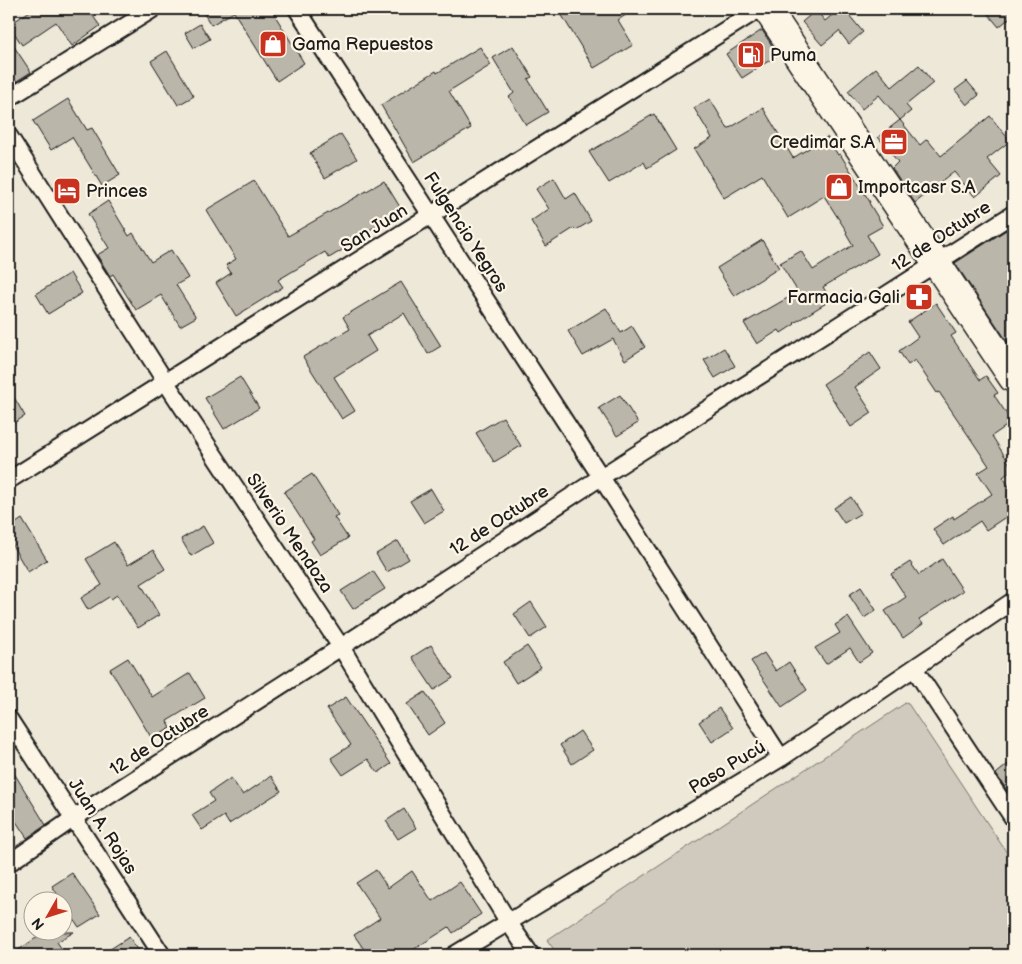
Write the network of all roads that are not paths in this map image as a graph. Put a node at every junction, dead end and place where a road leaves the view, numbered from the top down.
1 (153, 9) edge
2 (297, 9) edge
3 (759, 9) edge
4 (767, 9) edge
5 (9, 98) edge
6 (9, 136) edge
7 (1013, 214) edge
8 (432, 215) junction
9 (937, 263) junction
10 (1013, 378) edge
11 (165, 381) junction
12 (601, 477) junction
13 (9, 480) edge
14 (1013, 602) edge
15 (341, 647) junction
16 (914, 668) junction
17 (9, 719) edge
18 (781, 758) junction
19 (74, 818) junction
20 (1013, 818) edge
21 (9, 863) edge
22 (509, 924) junction
23 (162, 955) edge
24 (454, 955) edge
25 (531, 955) edge

1 - 5 street
2 - 8 street, Fulgencio Yegros
3 - 8 street, San Juan
4 - 9 highway
6 - 11 street, Silverio Mendoza
7 - 9 street, 12 de Octubre
8 - 11 street, San Juan
8 - 12 street, Fulgencio Yegros
9 - 10 highway
9 - 12 street, 12 de Octubre
11 - 13 street, San Juan
11 - 15 street, Silverio Mendoza
12 - 15 street, 12 de Octubre
12 - 18 street, Fulgencio Yegros
14 - 16 street, Paso Pucú
15 - 19 street, 12 de Octubre
15 - 22 street, Silverio Mendoza
16 - 18 street, Paso Pucú
16 - 20 street
17 - 19 street, Juan A. Rojas
18 - 22 street, Paso Pucú
19 - 21 street, 12 de Octubre
19 - 23 street, Juan A. Rojas
22 - 24 street, Paso Pucú
22 - 25 street, Silverio Mendoza

